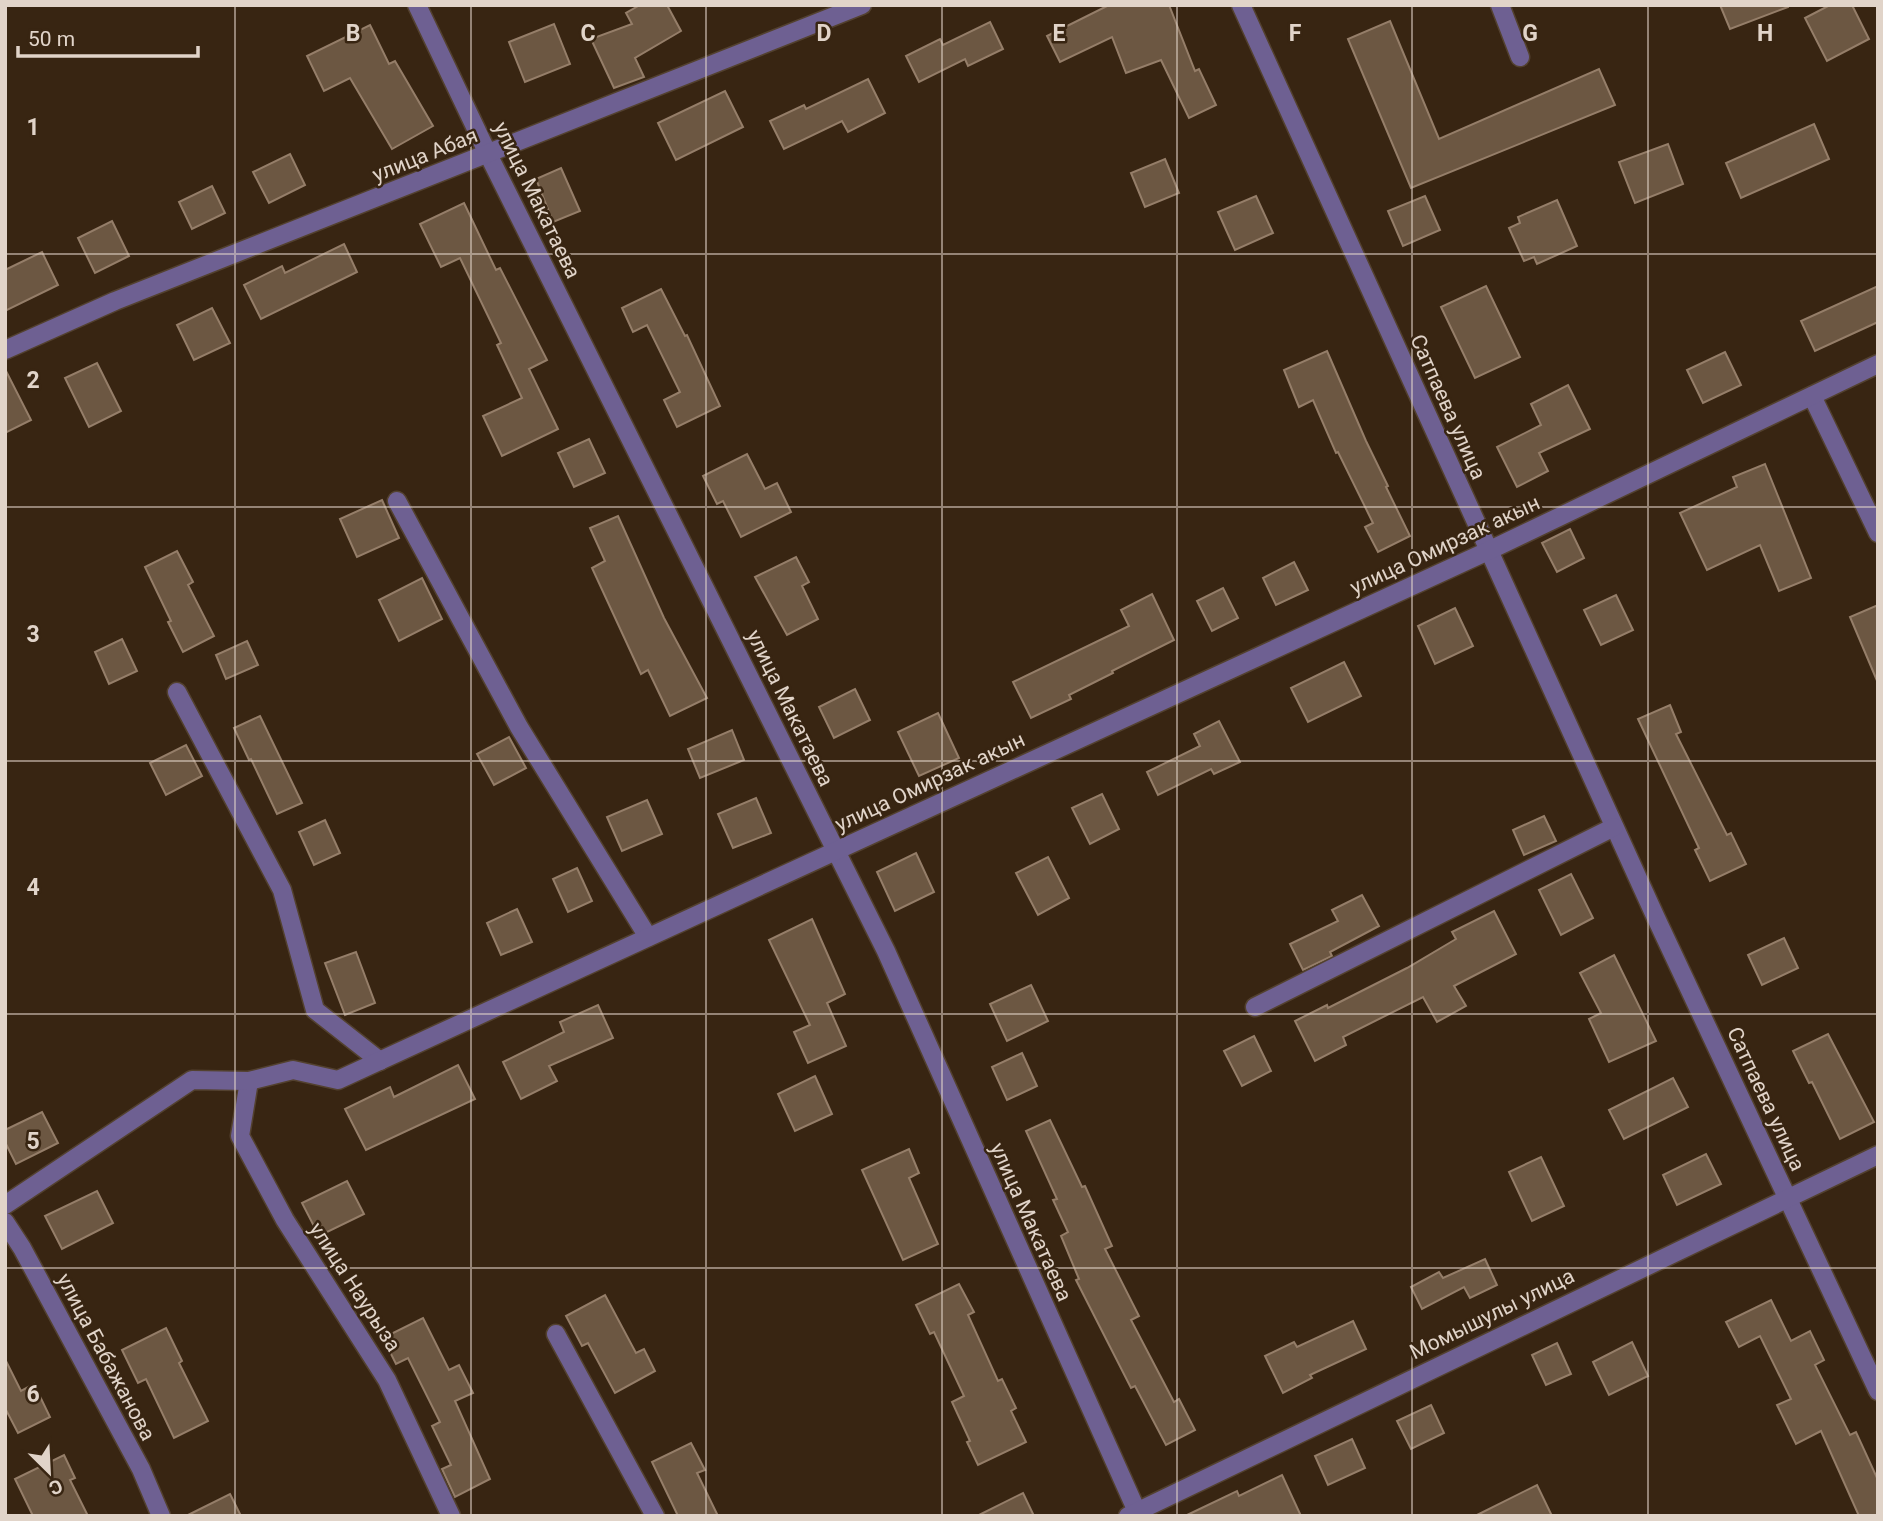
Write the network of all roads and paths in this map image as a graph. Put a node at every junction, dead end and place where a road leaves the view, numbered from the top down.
1 (417, 5) edge
2 (862, 5) edge
3 (1241, 5) edge
4 (1500, 5) edge
5 (1520, 57) dead end
6 (488, 154) junction
7 (5, 350) edge
8 (1878, 364) edge
9 (1812, 396) junction
10 (397, 500) dead end
11 (1878, 533) edge
12 (1488, 551) junction
13 (177, 692) dead end
14 (1614, 827) junction
15 (835, 850) junction
16 (648, 937) junction
17 (1255, 1007) dead end
18 (380, 1061) junction
19 (248, 1081) junction
20 (1878, 1156) edge
21 (1787, 1197) junction
22 (5, 1205) edge
23 (5, 1222) edge
24 (556, 1334) dead end
25 (1878, 1391) edge
26 (1134, 1514) edge
27 (162, 1516) edge
28 (451, 1516) edge
29 (655, 1516) edge

1 - 6 street, улица Макатаева
2 - 6 street, улица Абая
3 - 12 street, Сатпаева улица
4 - 5 street
6 - 7 street, улица Абая
6 - 15 street, улица Макатаева
8 - 9 street, улица Омирзак акын
9 - 11 street
9 - 12 street, улица Омирзак акын
10 - 16 street
12 - 14 street, Сатпаева улица
12 - 15 street, улица Омирзак акын
13 - 18 street
14 - 17 street
14 - 21 street, Сатпаева улица
15 - 16 street, улица Омирзак акын
15 - 26 street, улица Макатаева
16 - 18 street, улица Омирзак акын
18 - 19 street, улица Омирзак акын
19 - 22 street, улица Омирзак акын
19 - 28 street, улица Наурыза
20 - 21 street, Момышулы улица
21 - 25 street, Сатпаева улица
21 - 26 street, Момышулы улица
23 - 27 street, улица Бабажанова
24 - 29 street

